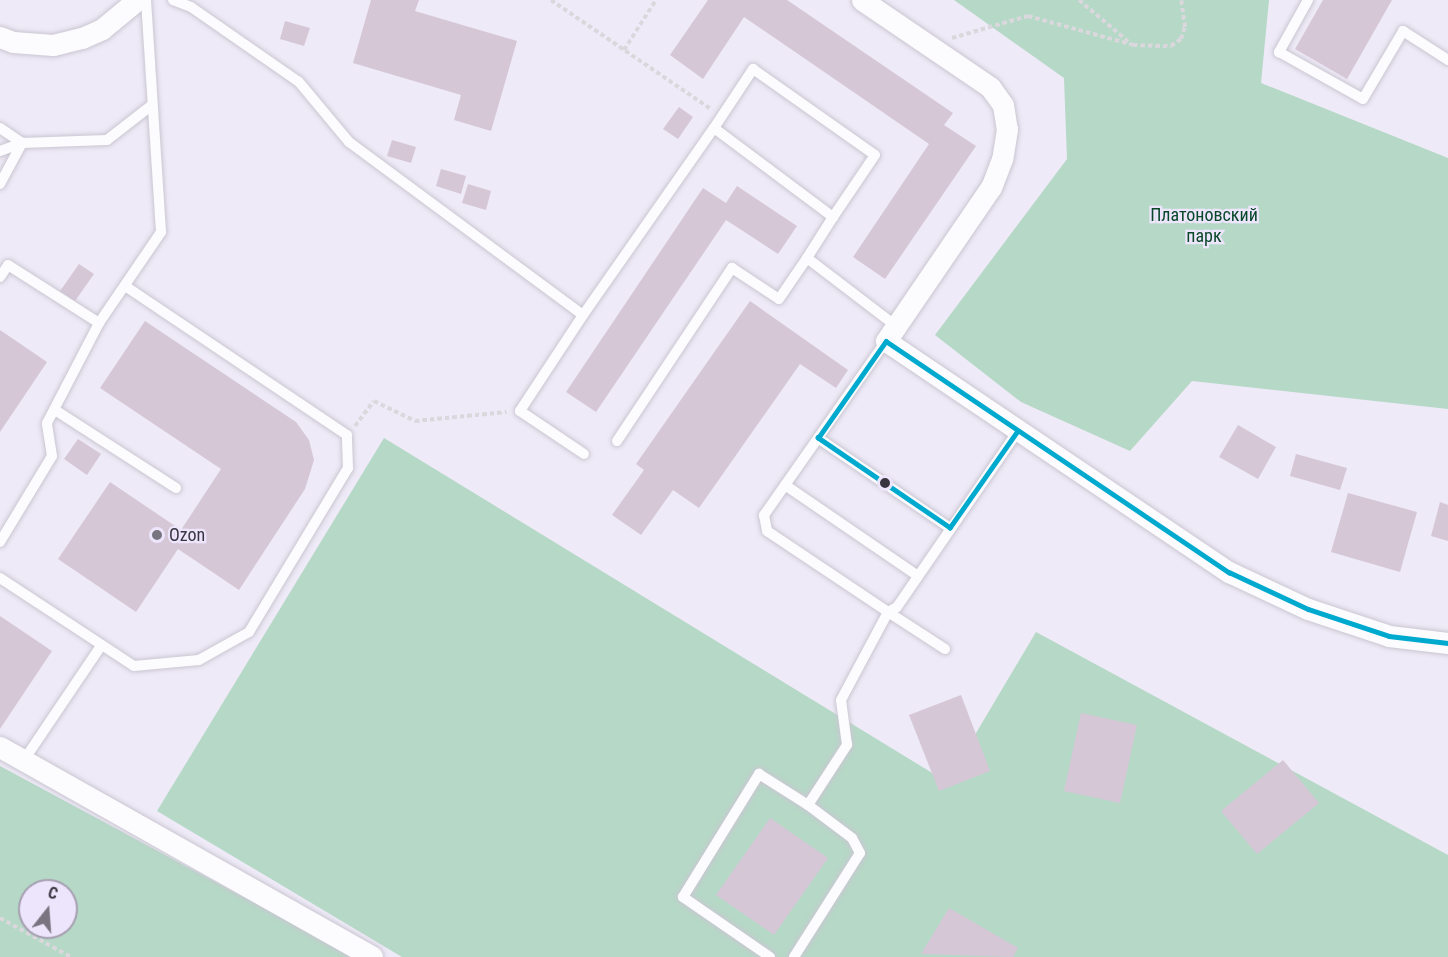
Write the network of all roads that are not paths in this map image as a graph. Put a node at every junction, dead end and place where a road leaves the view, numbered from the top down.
1 (137, 0) edge
2 (146, 0) edge
3 (173, 0) edge
4 (862, 0) edge
5 (1308, 0) edge
6 (0, 37) edge
7 (1448, 60) edge
8 (152, 105) junction
9 (0, 128) edge
10 (714, 128) junction
11 (22, 143) junction
12 (0, 151) edge
13 (0, 184) edge
14 (833, 217) junction
15 (807, 258) junction
16 (0, 277) edge
17 (125, 286) junction
18 (583, 315) junction
19 (99, 323) junction
20 (891, 333) junction
21 (55, 410) junction
22 (1018, 431) junction
23 (818, 438) junction
24 (617, 441) dead end
25 (584, 454) dead end
26 (785, 485) junction
27 (176, 488) dead end
28 (950, 528) junction
29 (0, 542) edge
30 (918, 576) junction
31 (0, 578) edge
32 (888, 612) junction
33 (1448, 643) edge
34 (101, 646) junction
35 (945, 649) dead end
36 (0, 747) edge
37 (24, 760) junction
38 (808, 805) junction
39 (372, 957) edge
40 (770, 957) edge
41 (794, 957) edge

1 - 6 street
2 - 8 lane
3 - 18 lane
4 - 20 street
5 - 7 lane
8 - 11 lane
8 - 17 lane
9 - 11 lane
10 - 14 lane
10 - 14 lane
10 - 18 lane
11 - 12 lane
11 - 13 lane
14 - 15 lane
15 - 20 lane
15 - 24 lane
16 - 19 lane
17 - 19 lane
17 - 34 lane
18 - 25 lane
19 - 21 lane
20 - 22 street
20 - 23 lane
21 - 27 lane
21 - 29 lane
22 - 28 lane
22 - 33 street
23 - 26 lane
23 - 28 lane
26 - 30 lane
26 - 32 lane
28 - 30 lane
30 - 32 lane
31 - 34 lane
32 - 35 lane
32 - 38 lane
34 - 37 lane
36 - 37 street
37 - 39 street
38 - 40 lane
38 - 41 lane

